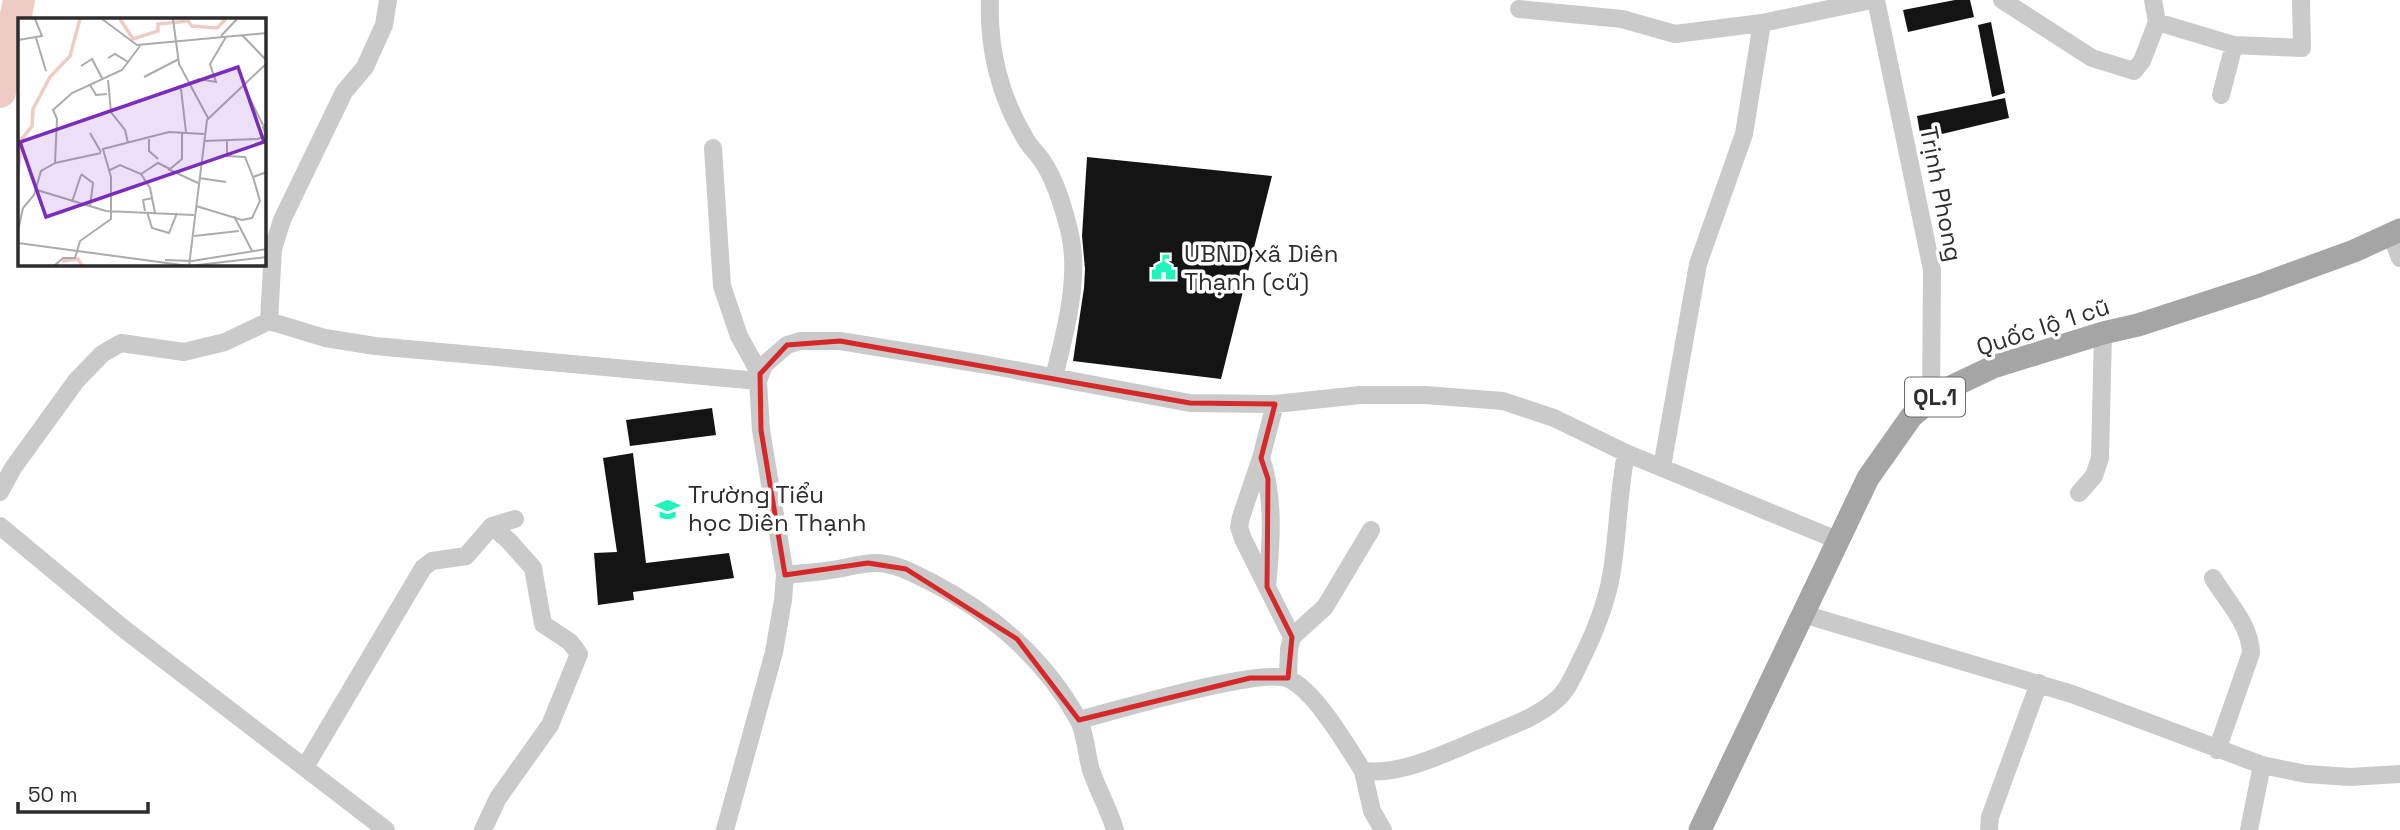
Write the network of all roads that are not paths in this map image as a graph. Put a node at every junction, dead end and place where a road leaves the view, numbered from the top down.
1 (388, 0) edge
2 (990, 0) edge
3 (1874, 0) edge
4 (2002, 0) edge
5 (2153, 0) edge
6 (2301, 0) edge
7 (1519, 9) dead end
8 (2157, 22) junction
9 (1762, 23) junction
10 (2234, 45) junction
11 (2221, 95) dead end
12 (713, 148) dead end
13 (2395, 232) edge
14 (2400, 258) edge
15 (269, 321) junction
16 (2103, 333) junction
17 (1054, 377) junction
18 (759, 378) junction
19 (1931, 400) junction
20 (1275, 404) junction
21 (1626, 453) junction
22 (1261, 458) junction
23 (1662, 467) junction
24 (0, 492) edge
25 (2079, 493) dead end
26 (514, 519) dead end
27 (0, 526) edge
28 (492, 526) junction
29 (1371, 530) dead end
30 (1837, 540) junction
31 (785, 575) junction
32 (2213, 578) dead end
33 (1267, 587) junction
34 (1803, 614) junction
35 (1292, 637) junction
36 (1288, 678) junction
37 (2039, 683) junction
38 (1079, 720) junction
39 (2217, 750) junction
40 (2262, 765) junction
41 (305, 767) junction
42 (1363, 771) junction
43 (2400, 774) edge
44 (386, 830) edge
45 (483, 830) edge
46 (725, 830) edge
47 (1115, 830) edge
48 (1383, 830) edge
49 (1700, 830) edge
50 (1989, 830) edge
51 (2249, 830) edge

1 - 15 street
2 - 17 street
3 - 9 street
3 - 19 street, Trịnh Phong
4 - 8 street
5 - 8 street
6 - 10 street
7 - 9 street
8 - 10 street
9 - 23 street
10 - 11 street
12 - 18 street
13 - 14 street
13 - 16 main road, Quốc lộ 1 cũ / QL.1
15 - 18 street
15 - 24 street
16 - 19 main road, Quốc lộ 1 cũ / QL.1
16 - 25 street
17 - 18 street
17 - 20 street
18 - 31 street
19 - 30 main road, Quốc lộ 1 cũ / QL.1
20 - 21 street
20 - 22 street
21 - 23 street
21 - 42 street
22 - 33 street
22 - 33 street
23 - 30 street
26 - 28 street
27 - 41 street
28 - 41 street
28 - 45 street
29 - 35 street
30 - 34 main road, Quốc lộ 1 cũ / QL.1
31 - 38 street
31 - 46 street
32 - 39 street
33 - 35 street
34 - 37 street
34 - 49 main road, Quốc lộ 1 cũ / QL.1
35 - 36 street
36 - 38 street
36 - 42 street
37 - 39 street
37 - 50 street
38 - 47 street
39 - 40 street
40 - 43 street
40 - 51 street
41 - 44 street
42 - 48 street

